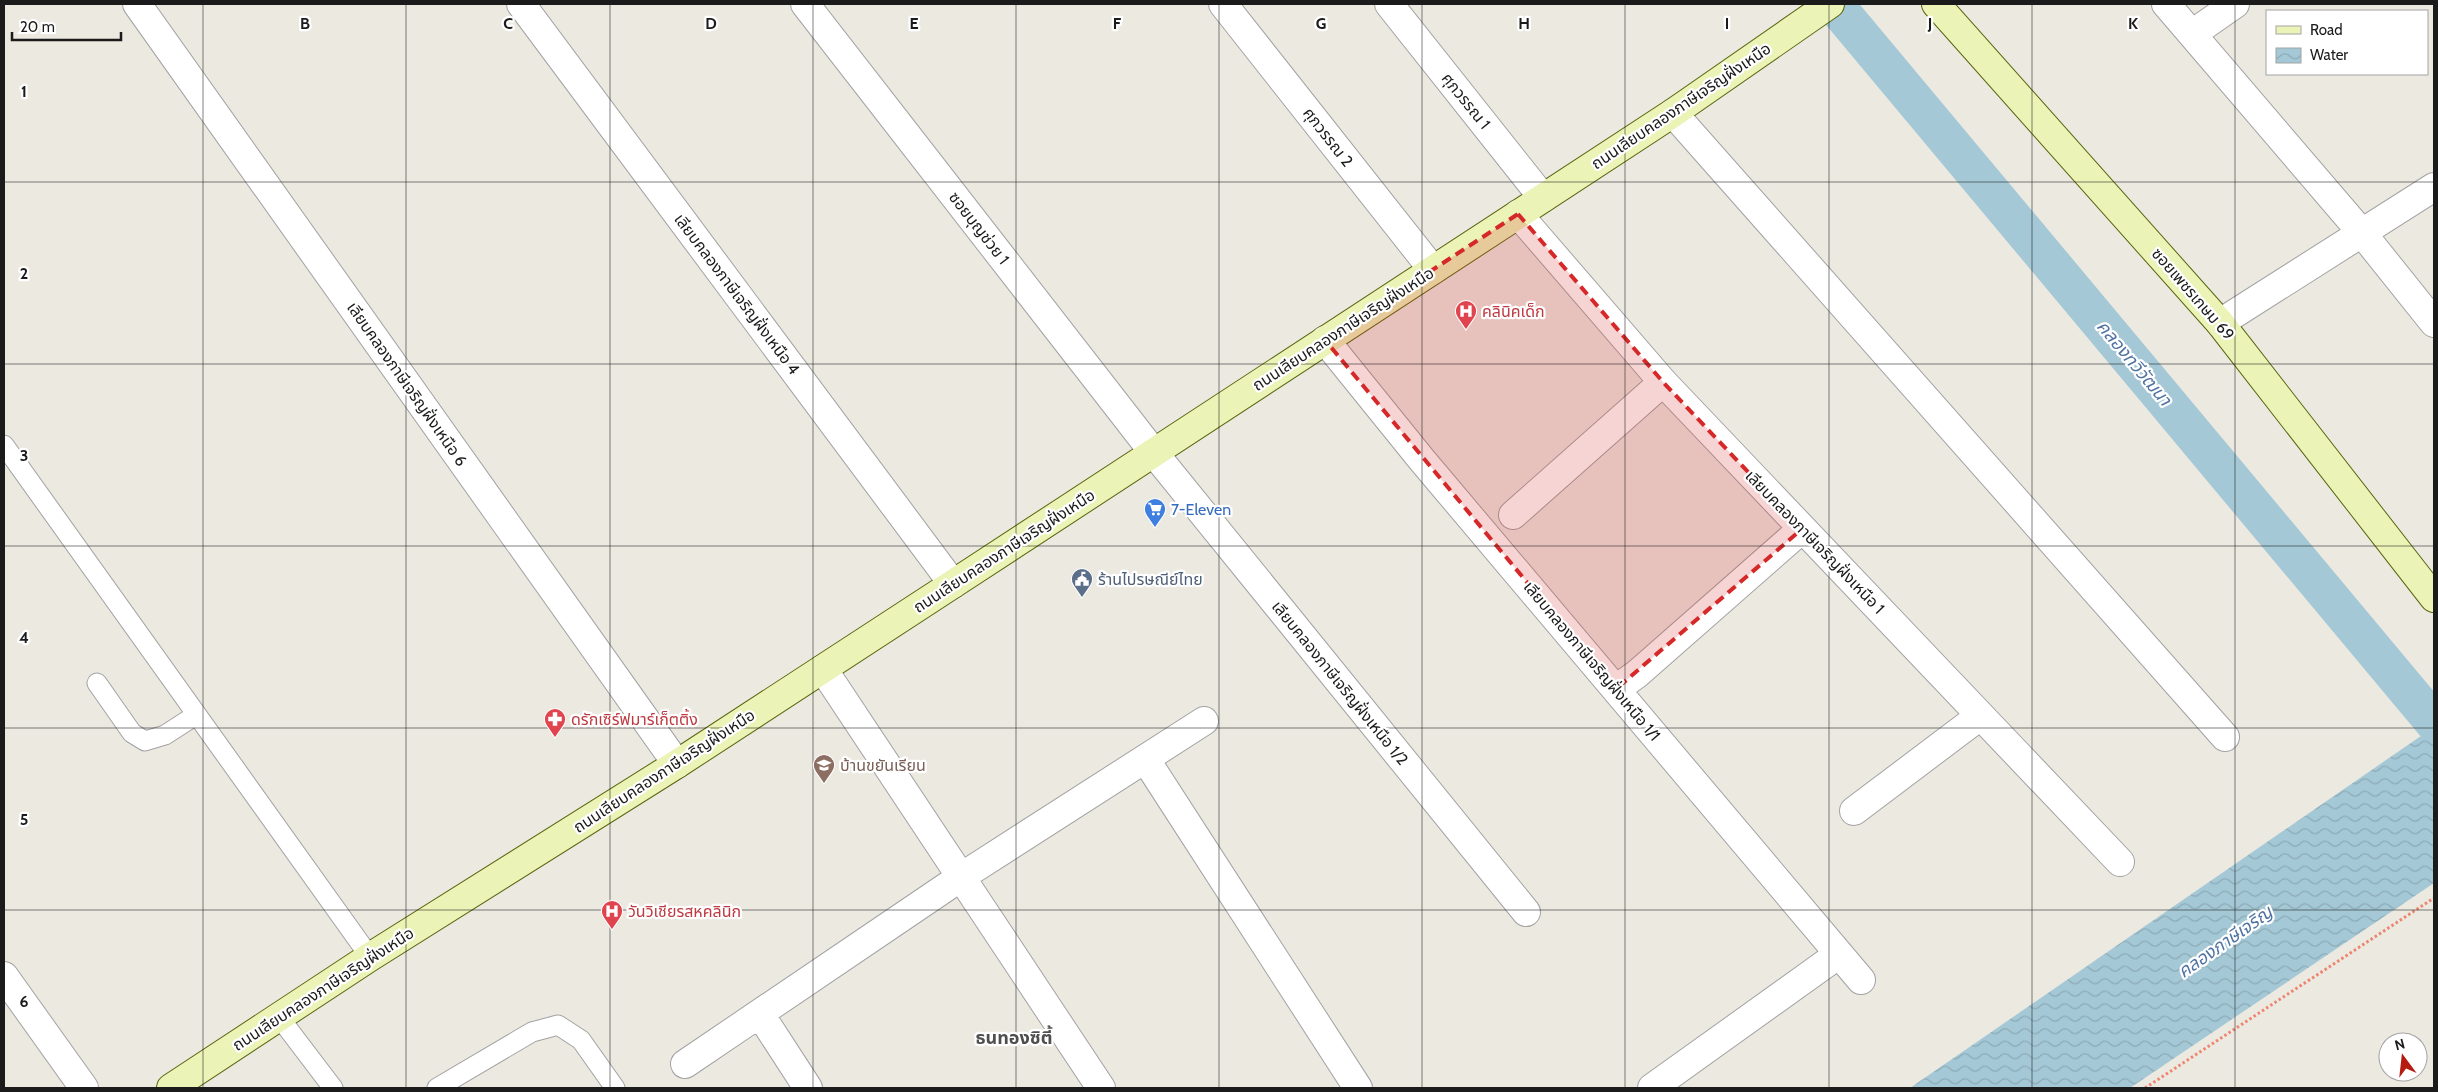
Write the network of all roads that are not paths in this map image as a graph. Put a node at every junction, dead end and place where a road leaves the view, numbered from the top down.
1 (137, 4) edge
2 (521, 4) edge
3 (805, 4) edge
4 (1223, 4) edge
5 (1389, 4) edge
6 (1830, 4) edge
7 (1936, 4) edge
8 (2166, 4) edge
9 (2235, 4) edge
10 (2192, 34) junction
11 (1673, 113) junction
12 (2434, 187) edge
13 (1543, 198) junction
14 (1518, 214) junction
15 (2362, 233) junction
16 (1433, 270) junction
17 (2220, 323) junction
18 (2434, 323) edge
19 (1325, 340) junction
20 (1663, 382) junction
21 (4, 445) edge
22 (1154, 453) junction
23 (1513, 515) dead end
24 (1802, 529) junction
25 (953, 584) junction
26 (2434, 598) edge
27 (822, 668) junction
28 (97, 683) dead end
29 (1616, 689) junction
30 (196, 715) junction
31 (1980, 716) junction
32 (1204, 721) dead end
33 (2225, 737) dead end
34 (1146, 760) junction
35 (677, 764) junction
36 (1854, 810) dead end
37 (2120, 862) dead end
38 (961, 878) junction
39 (1526, 912) dead end
40 (1839, 954) junction
41 (370, 957) junction
42 (4, 976) edge
43 (1861, 980) dead end
44 (760, 1014) junction
45 (279, 1017) junction
46 (685, 1064) dead end
47 (84, 1088) edge
48 (171, 1088) edge
49 (333, 1088) edge
50 (437, 1088) edge
51 (615, 1088) edge
52 (808, 1088) edge
53 (1101, 1088) edge
54 (1358, 1088) edge
55 (1652, 1088) edge

1 - 35 street, เลียบคลองภาษีเจริญฝั่งเหนือ 6
2 - 25 street, เลียบคลองภาษีเจริญฝั่งเหนือ 4
3 - 22 street, ซอยบุญช่วย 1
4 - 16 street, ศุภวรรณ 2
5 - 13 street, ศุภวรรณ 1
6 - 11 main road, ถนนเลียบคลองภาษีเจริญฝั่งเหนือ
7 - 17 main road, ซอยเพชรเกษม 69
8 - 10 street
9 - 10 street
10 - 15 street
11 - 13 main road, ถนนเลียบคลองภาษีเจริญฝั่งเหนือ
11 - 33 street
12 - 15 street
13 - 14 main road, ถนนเลียบคลองภาษีเจริญฝั่งเหนือ
14 - 16 main road, ถนนเลียบคลองภาษีเจริญฝั่งเหนือ
14 - 20 street, เลียบคลองภาษีเจริญฝั่งเหนือ 1
15 - 17 street
15 - 18 street
16 - 19 main road, ถนนเลียบคลองภาษีเจริญฝั่งเหนือ
17 - 26 main road, ซอยเพชรเกษม 69
19 - 22 main road, ถนนเลียบคลองภาษีเจริญฝั่งเหนือ
19 - 29 street, เลียบคลองภาษีเจริญฝั่งเหนือ 1/1
20 - 23 street
20 - 24 street, เลียบคลองภาษีเจริญฝั่งเหนือ 1
21 - 30 lane
22 - 25 main road, ถนนเลียบคลองภาษีเจริญฝั่งเหนือ
22 - 39 street, เลียบคลองภาษีเจริญฝั่งเหนือ 1/2
24 - 29 street
24 - 31 street, เลียบคลองภาษีเจริญฝั่งเหนือ 1
25 - 27 main road, ถนนเลียบคลองภาษีเจริญฝั่งเหนือ
27 - 35 main road, ถนนเลียบคลองภาษีเจริญฝั่งเหนือ
27 - 38 street
28 - 30 lane
29 - 40 street, เลียบคลองภาษีเจริญฝั่งเหนือ 1/1
30 - 41 lane
31 - 36 street
31 - 37 street, เลียบคลองภาษีเจริญฝั่งเหนือ 1
32 - 34 street
34 - 38 street
34 - 54 street
35 - 41 main road, ถนนเลียบคลองภาษีเจริญฝั่งเหนือ
38 - 44 street
38 - 53 street
40 - 43 street, เลียบคลองภาษีเจริญฝั่งเหนือ 1/1
40 - 55 street
41 - 45 main road, ถนนเลียบคลองภาษีเจริญฝั่งเหนือ
42 - 47 street
44 - 46 street
44 - 52 street
45 - 48 main road, ถนนเลียบคลองภาษีเจริญฝั่งเหนือ
45 - 49 lane
50 - 51 lane

